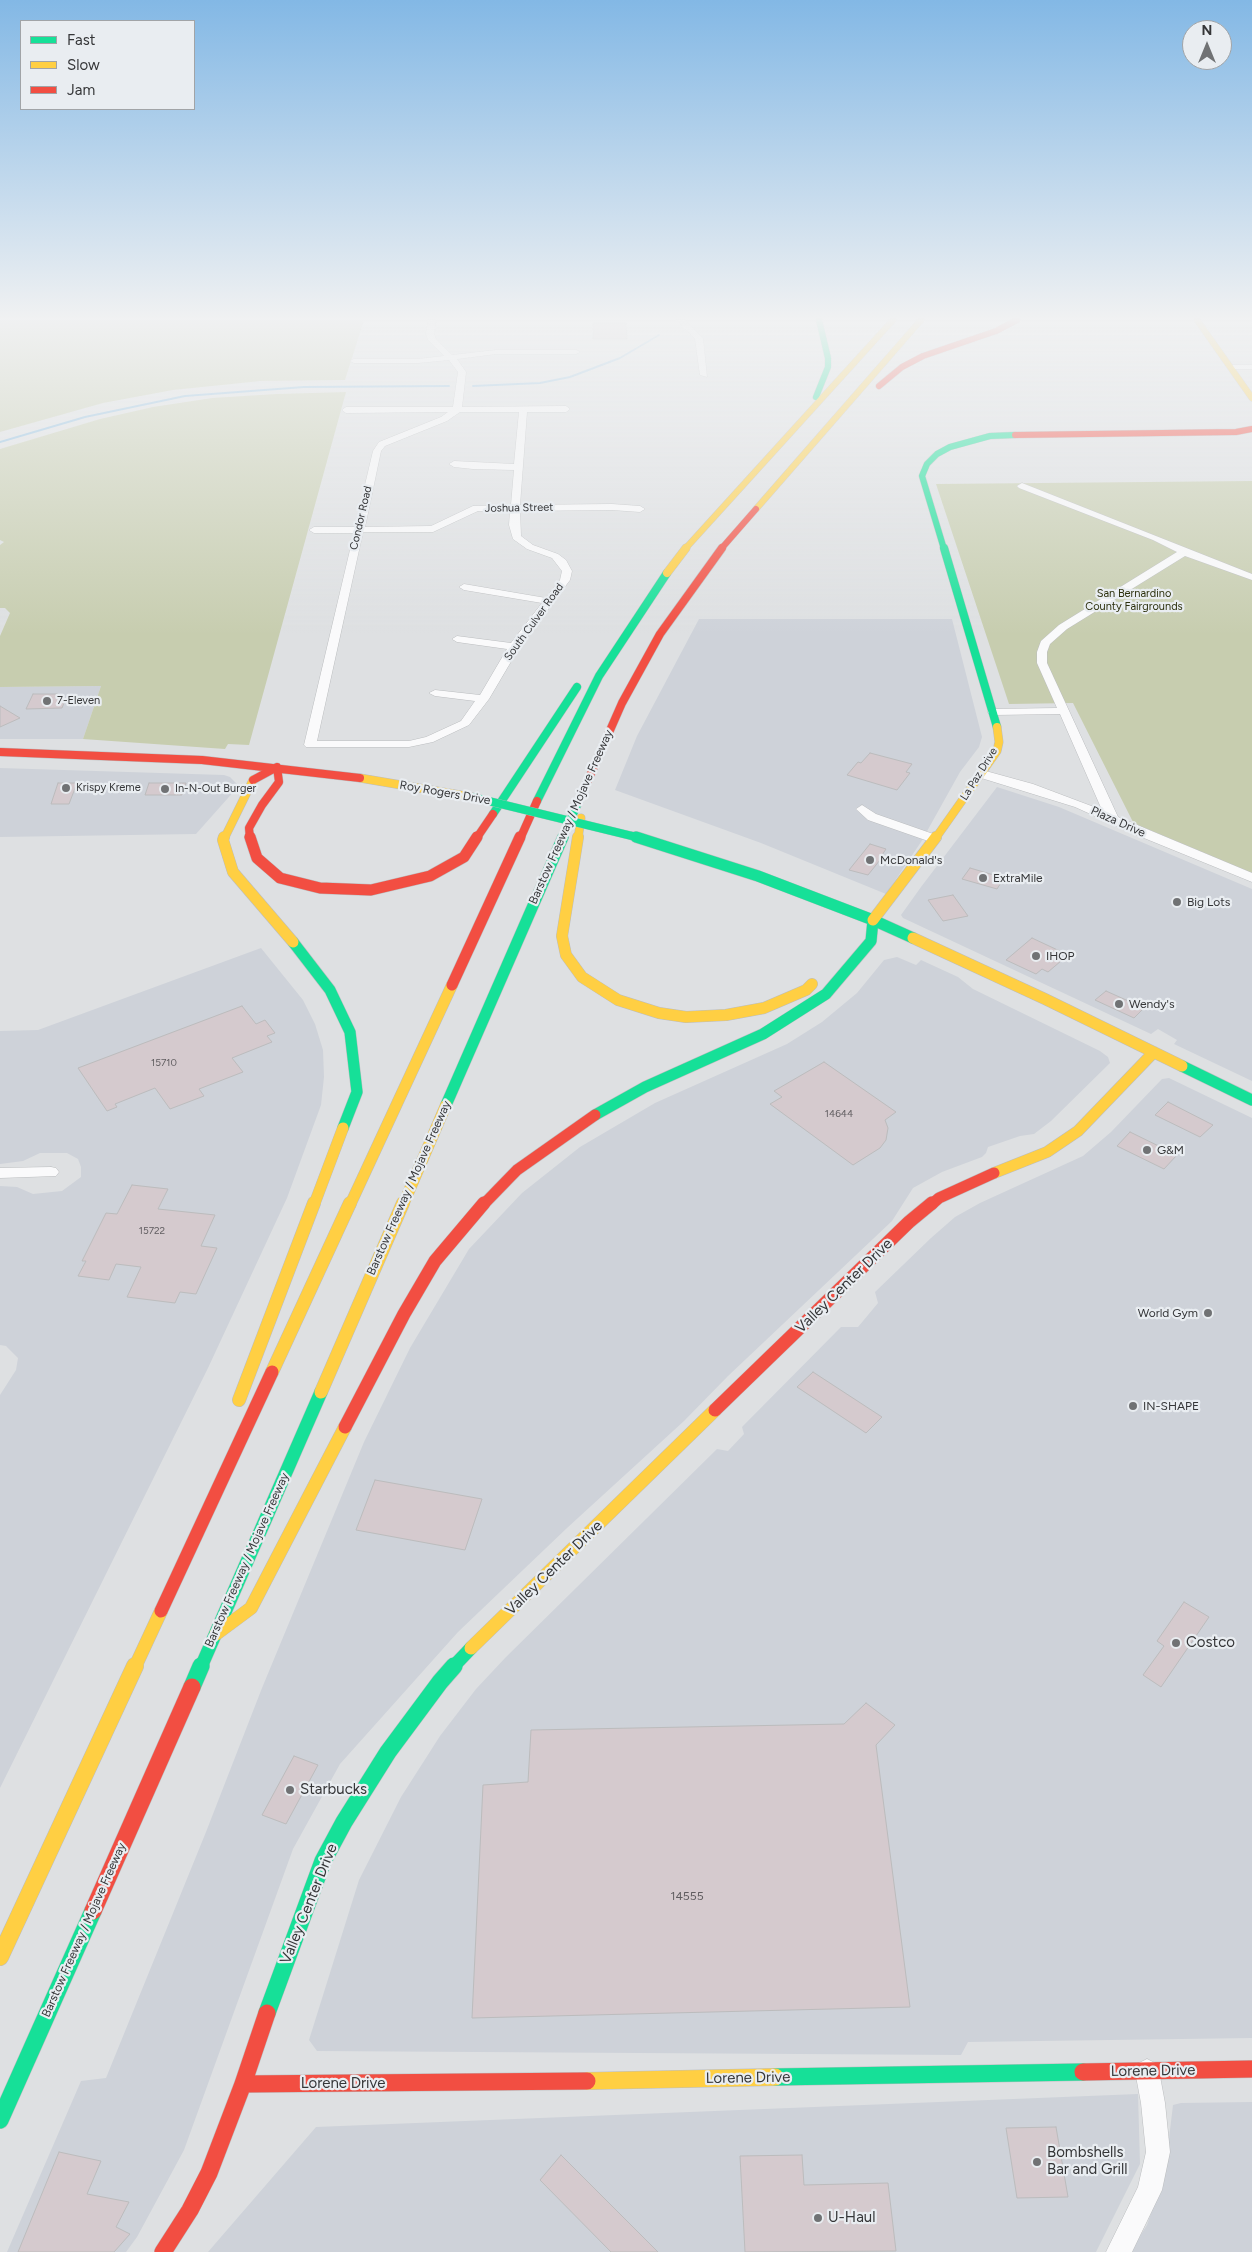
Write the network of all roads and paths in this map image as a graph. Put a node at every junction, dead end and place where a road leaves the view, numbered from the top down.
1 (427, 425) edge
2 (522, 425) edge
3 (797, 425) edge
4 (830, 425) edge
5 (839, 425) edge
6 (1252, 429) edge
7 (454, 464) dead end
8 (796, 464) junction
9 (519, 467) junction
10 (1022, 486) dead end
11 (516, 507) junction
12 (640, 510) dead end
13 (314, 530) dead end
14 (358, 530) junction
15 (1184, 552) junction
16 (1252, 577) edge
17 (464, 587) dead end
18 (652, 593) junction
19 (548, 601) junction
20 (458, 639) dead end
21 (514, 647) junction
22 (601, 651) dead end
23 (586, 674) dead end
24 (435, 693) dead end
25 (483, 699) junction
26 (1064, 711) junction
27 (993, 712) junction
28 (310, 745) joint
29 (0, 752) edge
30 (277, 766) junction
31 (982, 774) junction
32 (586, 783) junction
33 (862, 809) dead end
34 (1113, 820) junction
35 (935, 839) junction
36 (1252, 878) edge
37 (873, 920) junction
38 (860, 935) dead end
39 (819, 977) dead end
40 (1154, 1052) junction
41 (1252, 1100) edge
42 (51, 1172) dead end
43 (0, 1173) edge
44 (236, 1408) dead end
45 (208, 1482) dead end
46 (155, 1621) junction
47 (215, 1635) junction
48 (0, 1956) edge
49 (1252, 2069) edge
50 (1147, 2071) junction
51 (243, 2084) junction
52 (0, 2120) edge
53 (163, 2252) edge
54 (1120, 2252) edge

1 - 14 street, Condor Road
2 - 9 street, South Culver Road
3 - 18 main road
4 - 8 main road, Barstow Freeway / Mojave Freeway
5 - 8 main road
6 - 27 main road, La Paz Drive
7 - 9 street
8 - 32 main road, Barstow Freeway / Mojave Freeway
9 - 11 street, South Culver Road
10 - 15 street
11 - 12 street, Joshua Street
11 - 14 street, Joshua Street
11 - 19 street, South Culver Road
13 - 14 street, Joshua Street
14 - 28 street, Condor Road
15 - 16 street
15 - 26 street
17 - 19 street
18 - 22 main road
18 - 46 main road
19 - 21 street, South Culver Road
20 - 21 street
21 - 25 street, South Culver Road
23 - 30 main road
24 - 25 street
25 - 28 street, South Culver Road
26 - 27 street
26 - 34 street
27 - 31 main road, La Paz Drive
29 - 30 main road, Roy Rogers Drive
30 - 37 main road, Roy Rogers Drive, bridge
30 - 44 main road
31 - 34 street, Plaza Drive
31 - 35 main road, La Paz Drive
32 - 39 main road
32 - 47 main road, Barstow Freeway / Mojave Freeway
33 - 35 street
34 - 36 street, Plaza Drive
35 - 37 main road, La Paz Drive
37 - 38 main road, La Paz Drive
37 - 40 main road
37 - 47 main road
40 - 41 main road
40 - 51 main road, Valley Center Drive
42 - 43 street
45 - 46 main road
46 - 48 main road
47 - 52 main road, Barstow Freeway / Mojave Freeway
49 - 50 main road, Lorene Drive
50 - 51 main road, Lorene Drive
50 - 54 street
51 - 53 main road, Valley Center Drive

